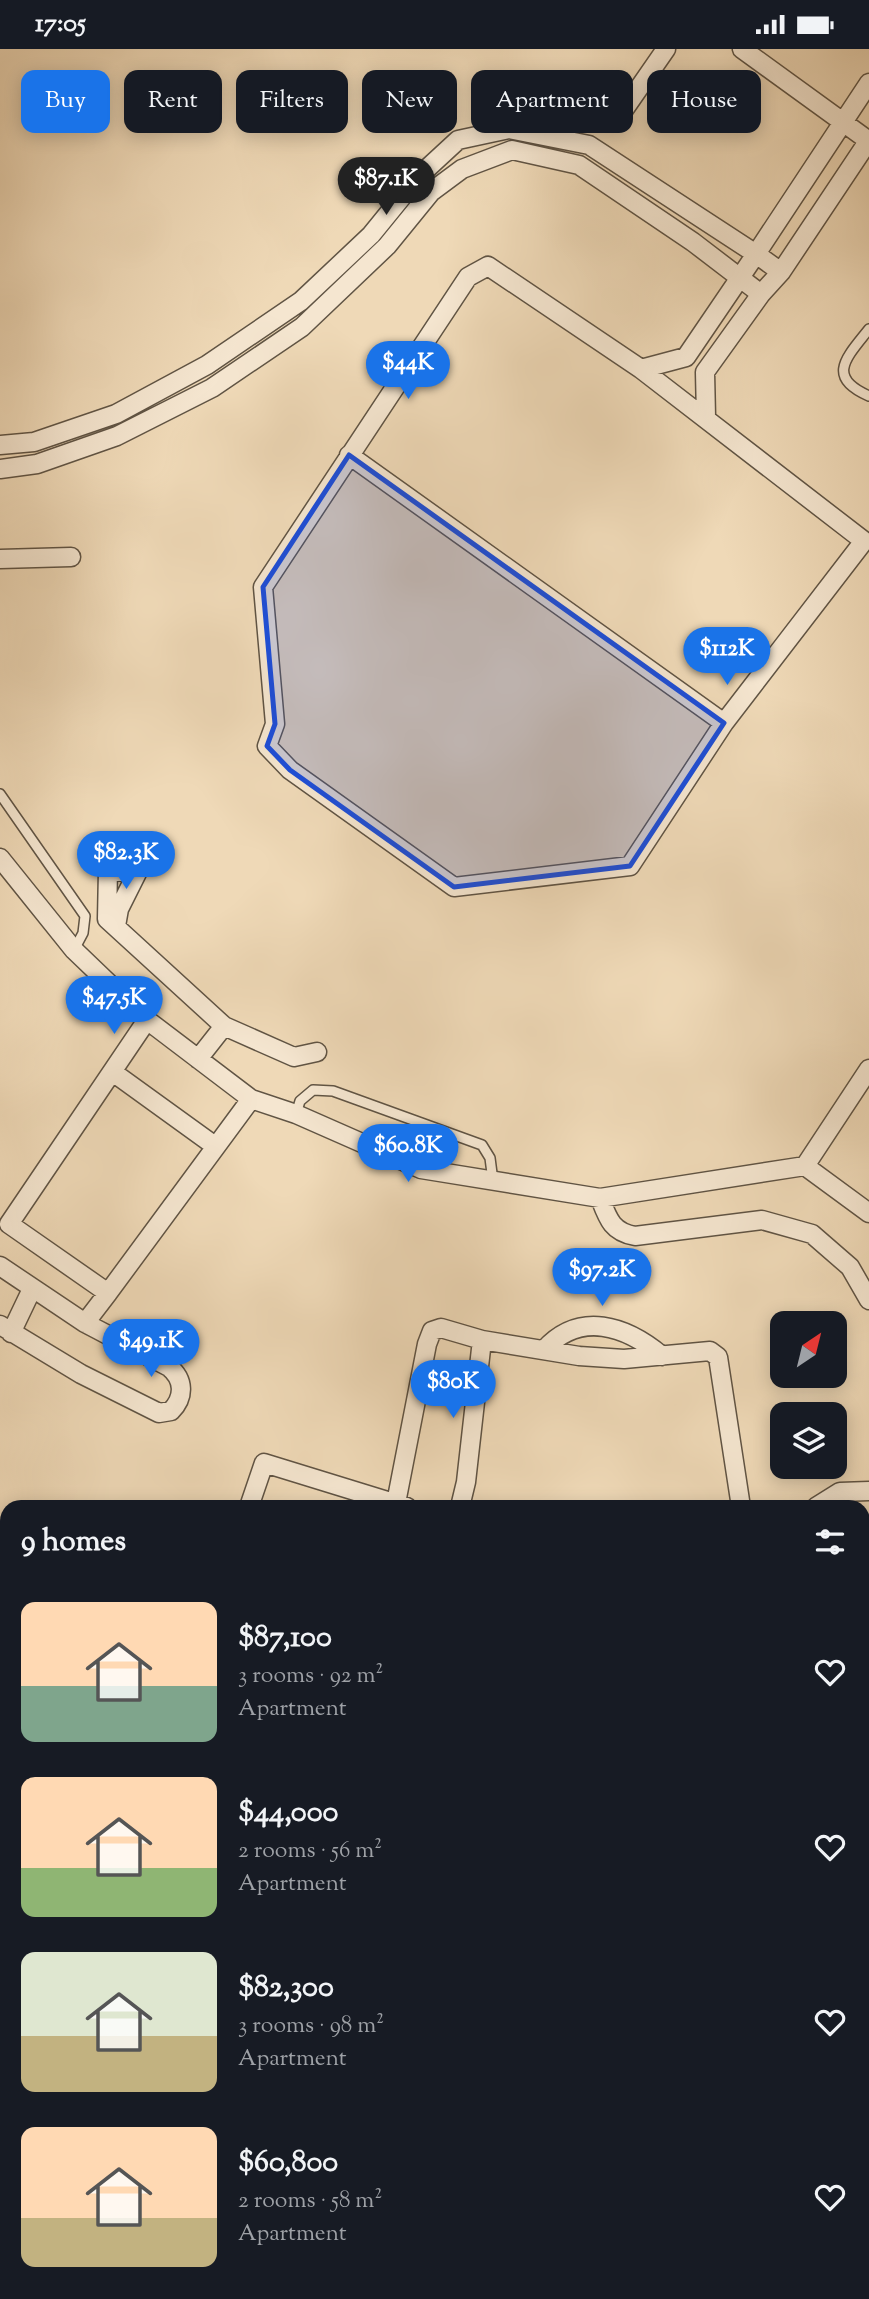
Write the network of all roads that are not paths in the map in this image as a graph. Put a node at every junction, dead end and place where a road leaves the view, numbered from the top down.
1 (666, 49) edge
2 (742, 49) edge
3 (869, 83) edge
4 (633, 97) edge
5 (842, 121) junction
6 (869, 140) edge
7 (756, 254) junction
8 (781, 272) junction
9 (739, 276) junction
10 (761, 294) junction
11 (869, 330) edge
12 (686, 357) junction
13 (641, 369) junction
14 (705, 372) junction
15 (869, 396) edge
16 (706, 417) junction
17 (0, 445) edge
18 (349, 455) junction
19 (0, 468) edge
20 (867, 543) edge
21 (71, 557) dead end
22 (0, 559) edge
23 (724, 723) junction
24 (0, 794) edge
25 (0, 858) edge
26 (116, 926) junction
27 (74, 950) junction
28 (147, 1020) junction
29 (224, 1027) junction
30 (317, 1052) dead end
31 (198, 1059) junction
32 (869, 1069) edge
33 (114, 1073) junction
34 (251, 1099) junction
35 (296, 1114) junction
36 (215, 1146) junction
37 (805, 1166) junction
38 (493, 1181) junction
39 (600, 1198) junction
40 (869, 1213) edge
41 (5, 1230) edge
42 (0, 1266) edge
43 (32, 1289) junction
44 (108, 1293) junction
45 (869, 1300) edge
46 (85, 1323) junction
47 (6, 1329) edge
48 (482, 1340) junction
49 (544, 1350) junction
50 (662, 1356) junction
51 (869, 1491) edge
52 (251, 1500) edge
53 (386, 1500) edge
54 (403, 1500) edge
55 (462, 1500) edge
56 (740, 1500) edge
57 (827, 1500) edge

1 - 4 street
2 - 5 street
3 - 5 street
5 - 6 street
5 - 7 street
6 - 8 street
7 - 8 street
7 - 9 street
7 - 17 street
8 - 10 street
9 - 10 street
9 - 12 street
9 - 19 street
10 - 14 street
11 - 15 lane
12 - 13 street
12 - 14 street
13 - 16 street
13 - 18 street
14 - 16 street
16 - 20 street
18 - 23 street
18 - 23 street
20 - 23 street
21 - 22 street
24 - 27 lane
25 - 27 street
26 - 26 street
26 - 29 street
27 - 28 street
28 - 31 street
28 - 33 street
29 - 30 street
29 - 31 street
31 - 34 street
32 - 37 street
33 - 36 street
33 - 41 street
34 - 35 street
34 - 36 street
35 - 38 street
35 - 38 lane
36 - 44 street
37 - 39 street
37 - 40 street
38 - 39 street
39 - 45 street
41 - 44 street
42 - 43 street
43 - 46 street
43 - 47 street
44 - 46 street
46 - 47 street
48 - 49 street
48 - 54 street
48 - 55 street
49 - 50 street
49 - 50 street
50 - 56 street
51 - 57 street
52 - 53 street

